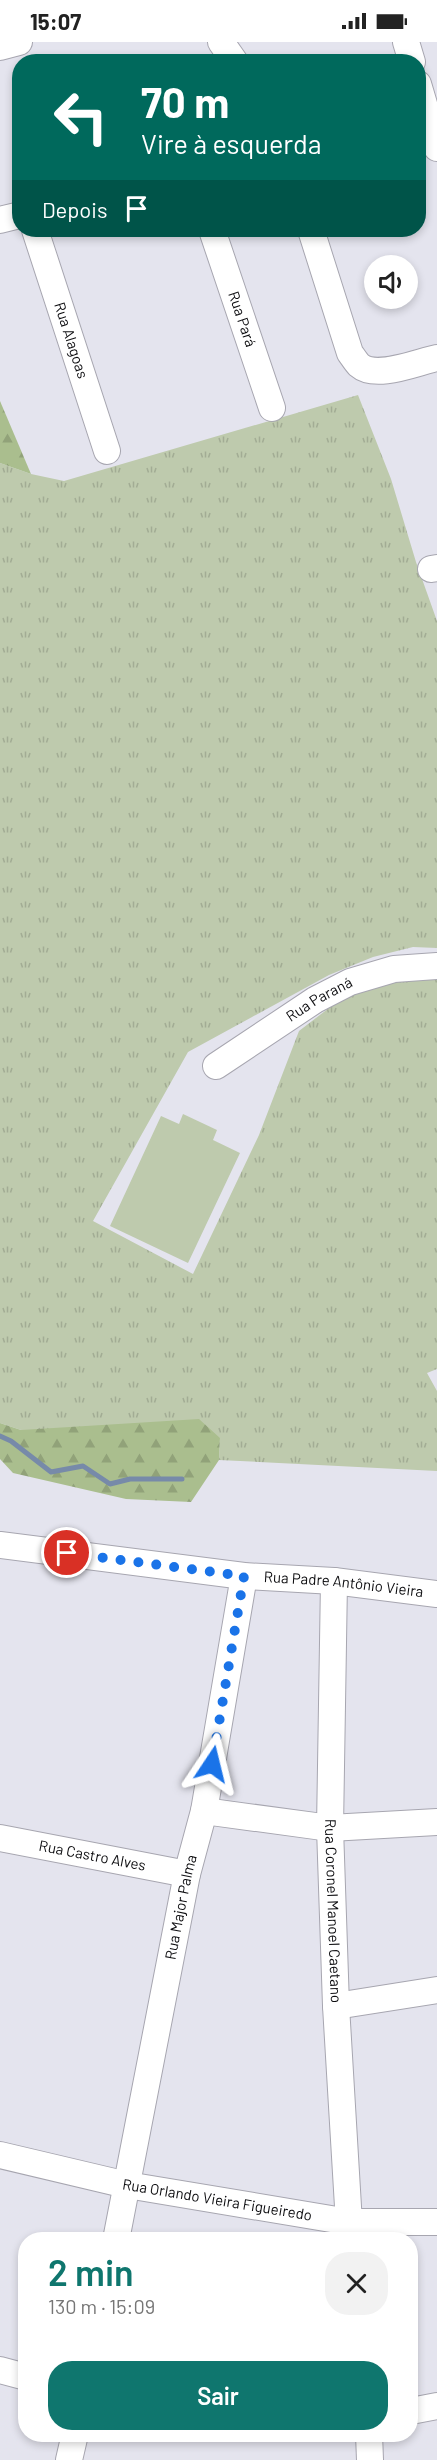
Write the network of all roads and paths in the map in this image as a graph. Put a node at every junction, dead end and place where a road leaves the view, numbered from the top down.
1 (19, 42) edge
2 (0, 47) edge
3 (426, 112) edge
4 (437, 150) edge
5 (37, 237) edge
6 (214, 237) edge
7 (314, 237) edge
8 (437, 357) edge
9 (272, 408) dead end
10 (107, 451) dead end
11 (437, 966) edge
12 (216, 1066) dead end
13 (0, 1545) edge
14 (244, 1576) junction
15 (334, 1581) junction
16 (437, 1594) edge
17 (204, 1811) junction
18 (437, 1821) edge
19 (330, 1828) junction
20 (0, 1838) edge
21 (187, 1874) junction
22 (437, 1990) edge
23 (336, 2006) junction
24 (0, 2155) edge
25 (127, 2185) junction
26 (437, 2222) edge
27 (350, 2231) edge
28 (118, 2232) edge
29 (0, 2370) edge
30 (18, 2375) edge
31 (437, 2406) edge
32 (418, 2410) edge
33 (73, 2442) edge
34 (369, 2442) edge
35 (69, 2460) edge
36 (370, 2460) edge

1 - 2 street
3 - 4 street
5 - 10 street, Rua Alagoas
6 - 9 street, Rua Pará
7 - 8 street
11 - 12 street, Rua Paraná
13 - 14 street, Rua Padre Antônio Vieira
14 - 15 street, Rua Padre Antônio Vieira
14 - 17 street, Rua Major Palma
15 - 16 street, Rua Padre Antônio Vieira
15 - 19 street, Rua Coronel Manoel Caetano
17 - 19 street
17 - 21 street, Rua Major Palma
18 - 19 street
19 - 23 street, Rua Coronel Manoel Caetano
20 - 21 street, Rua Castro Alves
21 - 25 street, Rua Major Palma
22 - 23 street
23 - 27 street, Rua Coronel Manoel Caetano
24 - 25 street, Rua Orlando Vieira Figueiredo
25 - 27 street, Rua Orlando Vieira Figueiredo
25 - 28 street, Rua Major Palma
26 - 27 street, Rua Orlando Vieira Figueiredo
29 - 30 street
31 - 32 street
33 - 35 street
34 - 36 street

